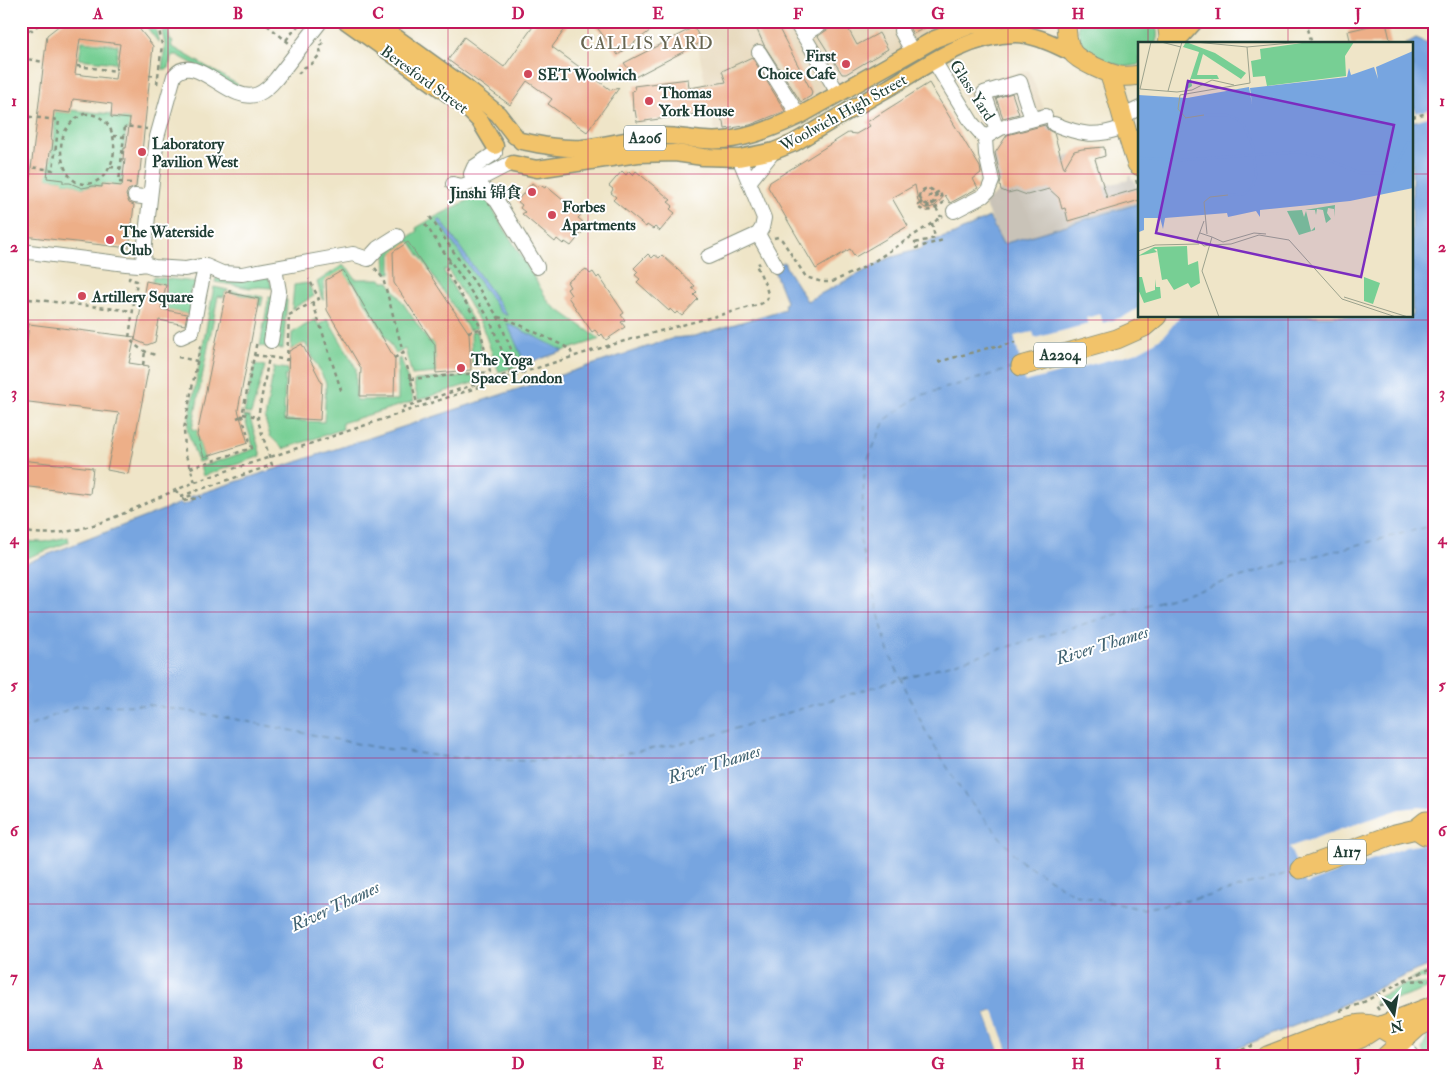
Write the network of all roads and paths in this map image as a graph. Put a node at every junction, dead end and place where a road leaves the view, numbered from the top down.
1 (43, 21) edge
2 (157, 21) edge
3 (302, 21) edge
4 (321, 21) edge
5 (346, 21) edge
6 (373, 21) edge
7 (795, 21) edge
8 (825, 21) edge
9 (902, 21) edge
10 (993, 21) edge
11 (1066, 21) edge
12 (1168, 21) edge
13 (1195, 21) edge
14 (1306, 21) edge
15 (267, 25) dead end
16 (951, 26) edge
17 (176, 28) dead end
18 (21, 29) edge
19 (159, 29) junction
20 (803, 35) junction
21 (324, 42) dead end
22 (1168, 42) edge
23 (1176, 42) edge
24 (1311, 42) edge
25 (912, 51) junction
26 (759, 52) dead end
27 (1073, 53) junction
28 (21, 58) edge
29 (934, 61) junction
30 (44, 62) dead end
31 (77, 66) dead end
32 (116, 71) dead end
33 (299, 73) dead end
34 (1109, 73) junction
35 (149, 75) dead end
36 (1138, 75) edge
37 (158, 76) junction
38 (157, 88) dead end
39 (838, 93) junction
40 (1435, 111) edge
41 (21, 116) edge
42 (799, 116) junction
43 (1414, 117) edge
44 (1044, 119) junction
45 (1123, 126) edge
46 (58, 128) junction
47 (144, 128) dead end
48 (66, 130) junction
49 (991, 134) junction
50 (112, 136) junction
51 (124, 137) junction
52 (518, 138) junction
53 (495, 150) junction
54 (774, 151) junction
55 (739, 158) junction
56 (54, 162) junction
57 (62, 162) junction
58 (511, 164) junction
59 (1138, 165) edge
60 (21, 166) edge
61 (110, 167) junction
62 (121, 168) junction
63 (475, 181) junction
64 (749, 182) junction
65 (453, 184) dead end
66 (135, 190) joint
67 (936, 192) junction
68 (928, 197) dead end
69 (150, 198) junction
70 (921, 203) junction
71 (931, 204) dead end
72 (936, 208) junction
73 (947, 214) junction
74 (430, 217) dead end
75 (932, 223) junction
76 (425, 224) dead end
77 (758, 234) junction
78 (397, 236) dead end
79 (782, 240) dead end
80 (943, 240) dead end
81 (21, 251) edge
82 (454, 252) junction
83 (447, 256) junction
84 (708, 257) dead end
85 (450, 260) junction
86 (145, 264) junction
87 (756, 265) dead end
88 (206, 266) junction
89 (776, 266) dead end
90 (538, 267) dead end
91 (275, 268) junction
92 (130, 272) dead end
93 (382, 277) dead end
94 (310, 279) dead end
95 (473, 280) junction
96 (466, 284) junction
97 (231, 287) dead end
98 (229, 293) dead end
99 (21, 298) edge
100 (313, 303) junction
101 (488, 303) junction
102 (482, 308) junction
103 (133, 311) junction
104 (290, 315) dead end
105 (498, 318) junction
106 (1154, 318) edge
107 (480, 329) junction
108 (468, 332) dead end
109 (181, 336) dead end
110 (265, 340) joint
111 (201, 342) dead end
112 (1015, 342) dead end
113 (145, 352) junction
114 (403, 353) junction
115 (513, 354) junction
116 (156, 355) dead end
117 (254, 355) junction
118 (178, 357) dead end
119 (269, 357) dead end
120 (504, 357) junction
121 (573, 357) junction
122 (394, 358) dead end
123 (197, 361) junction
124 (938, 362) dead end
125 (143, 365) dead end
126 (1021, 366) dead end
127 (266, 372) dead end
128 (521, 374) junction
129 (511, 375) junction
130 (410, 378) junction
131 (342, 393) dead end
132 (417, 403) junction
133 (403, 414) junction
134 (242, 415) junction
135 (258, 417) junction
136 (237, 418) dead end
137 (269, 457) junction
138 (190, 468) junction
139 (195, 482) junction
140 (175, 490) junction
141 (192, 493) junction
142 (201, 497) dead end
143 (21, 531) edge
144 (1435, 821) edge
145 (1416, 829) junction
146 (1435, 836) edge
147 (1300, 869) dead end
148 (1435, 968) edge
149 (1435, 980) edge
150 (1403, 981) junction
151 (1375, 995) dead end
152 (1406, 998) dead end
153 (1435, 1005) edge
154 (1378, 1018) junction
155 (1435, 1018) edge
156 (1400, 1042) junction
157 (1267, 1056) edge
158 (1312, 1056) edge
159 (1386, 1056) edge
160 (1413, 1056) edge

1 - 18 path
2 - 19 path
3 - 15 path
4 - 69 street
5 - 53 main road, Beresford Street
6 - 52 main road, Beresford Street
7 - 20 street
8 - 20 street
9 - 25 street
10 - 16 main road, Woolwich High Street / A206
11 - 27 highway
12 - 22 highway
13 - 23 main road
14 - 24 path
16 - 25 main road, Woolwich High Street / A206
17 - 19 path
19 - 37 path
20 - 39 street
21 - 33 path
25 - 39 main road, Woolwich High Street / A206
26 - 42 street
27 - 29 main road, Woolwich High Street / A206
27 - 34 highway
28 - 30 path
29 - 49 street, Glass Yard
29 - 54 main road, Woolwich High Street / A206
31 - 32 path
34 - 36 highway
34 - 45 highway
35 - 37 path
37 - 38 path
39 - 42 main road, Woolwich High Street / A206
40 - 43 path
41 - 46 path
42 - 52 main road, Woolwich High Street / A206
44 - 45 street
44 - 49 street, Glass Yard
44 - 49 street
45 - 59 highway
46 - 48 path
46 - 56 path
47 - 51 path
48 - 50 path
48 - 57 path
49 - 73 street, Glass Yard
50 - 51 path
50 - 61 path
51 - 62 path
52 - 53 main road
52 - 58 main road
53 - 58 main road
53 - 63 street
54 - 55 main road, Woolwich High Street / A206
54 - 64 street
55 - 58 main road, Woolwich High Street / A206
55 - 64 street
56 - 57 path
56 - 60 path
57 - 61 path
58 - 63 street
61 - 62 path
62 - 66 path
63 - 65 street
63 - 90 street
64 - 77 street
66 - 69 street
67 - 68 path
67 - 70 path
67 - 72 path
69 - 86 street
70 - 71 path
70 - 72 path
72 - 73 path
73 - 75 path
74 - 82 path
75 - 79 path
75 - 80 path
76 - 83 path
77 - 84 street
77 - 89 street
78 - 91 street
81 - 86 street
82 - 83 path
82 - 95 path
83 - 85 path
85 - 96 path
85 - 107 path
86 - 88 street
87 - 121 path
88 - 91 street
88 - 109 street
91 - 110 street
92 - 103 path
93 - 114 path
94 - 100 path
95 - 96 path
95 - 101 path
96 - 102 path
97 - 98 path
99 - 103 path
100 - 104 path
100 - 131 path
101 - 102 path
101 - 105 path
102 - 120 path
103 - 113 path
105 - 115 path
105 - 121 path
106 - 126 highway, A2204
107 - 108 path
107 - 130 path
110 - 117 path
111 - 123 path
112 - 124 path
113 - 116 path
113 - 125 path
114 - 122 path
114 - 130 path
115 - 120 path
115 - 128 path
117 - 119 path
117 - 134 path
118 - 123 path
120 - 129 path
121 - 128 path
123 - 138 path
127 - 135 path
128 - 129 path
129 - 132 path
129 - 133 path
130 - 132 path
132 - 133 path
133 - 137 path
134 - 135 path
134 - 136 path
134 - 138 path
135 - 137 path
137 - 139 path
137 - 141 path
138 - 139 path
139 - 140 path
140 - 141 path
140 - 143 path
141 - 142 path
144 - 145 highway, A117
145 - 146 highway
145 - 147 highway, A117
148 - 150 path
149 - 150 path
150 - 151 path
152 - 154 path
153 - 154 highway
154 - 156 highway
154 - 157 highway
154 - 158 highway
155 - 156 highway
156 - 159 highway
156 - 160 street

